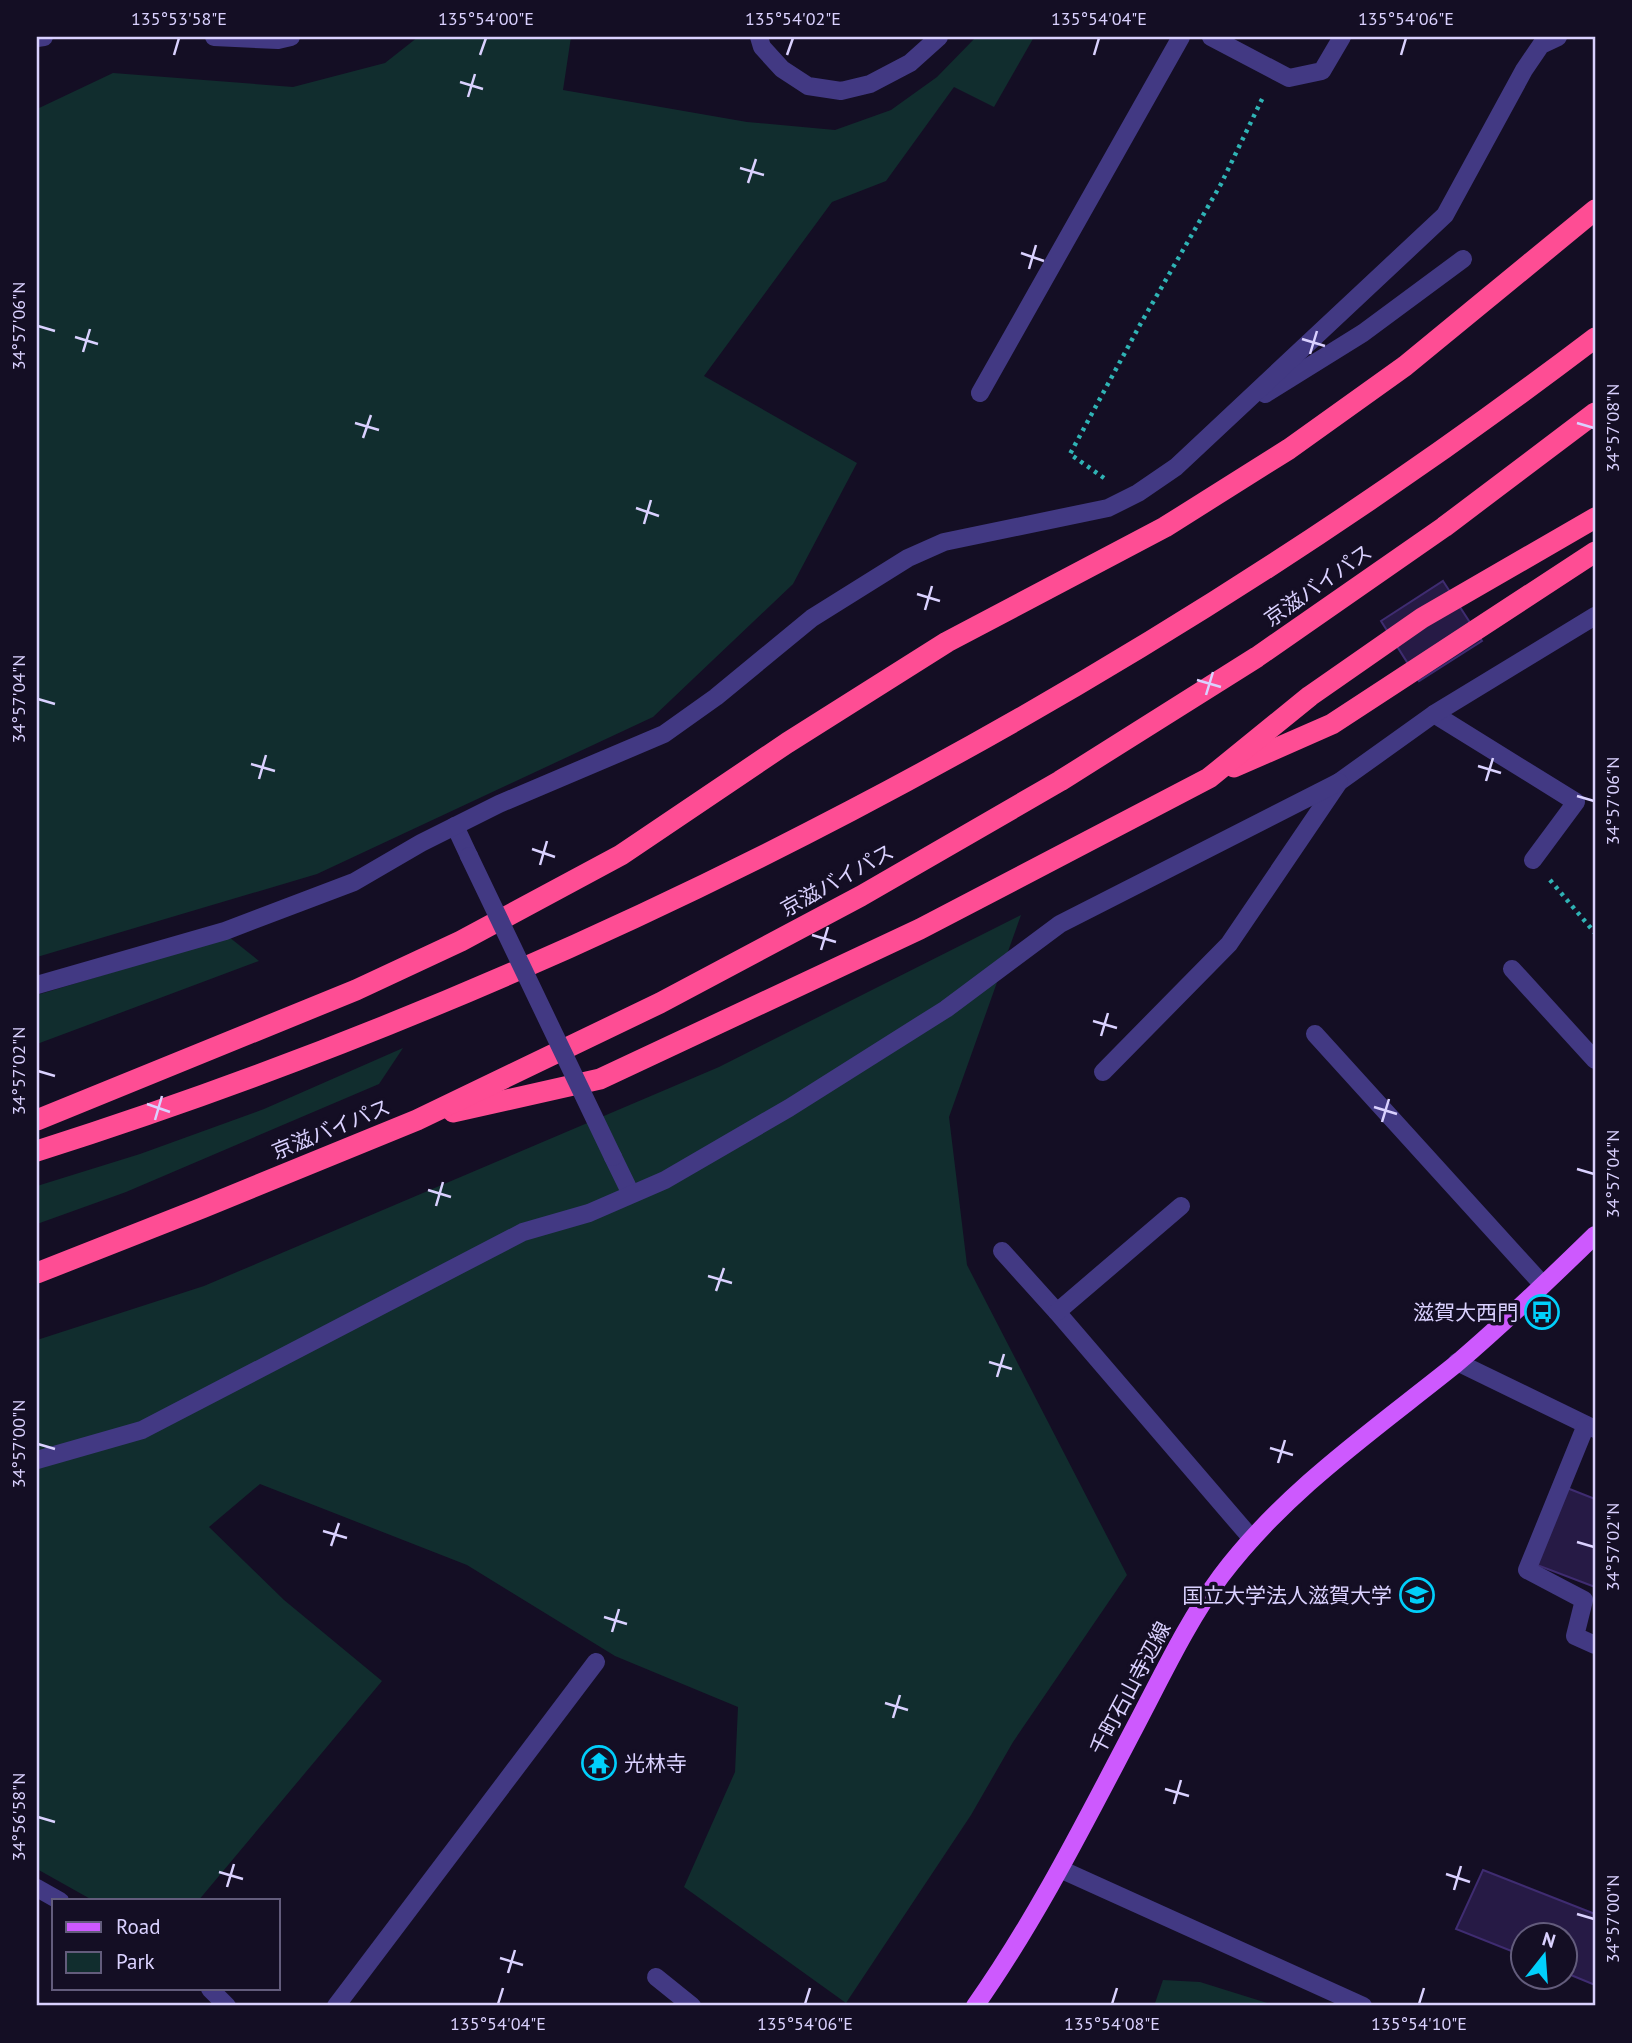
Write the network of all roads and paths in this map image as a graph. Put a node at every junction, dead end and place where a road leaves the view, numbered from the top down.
1 (44, 37) edge
2 (214, 37) edge
3 (291, 37) edge
4 (759, 37) edge
5 (939, 37) edge
6 (1181, 37) edge
7 (1210, 37) edge
8 (1342, 37) edge
9 (1558, 37) edge
10 (37, 38) edge
11 (1276, 71) junction
12 (1595, 210) edge
13 (1463, 259) dead end
14 (1595, 338) edge
15 (980, 393) dead end
16 (1595, 413) edge
17 (1230, 416) junction
18 (1115, 505) junction
19 (1595, 518) edge
20 (1595, 552) edge
21 (1595, 616) edge
22 (1434, 714) junction
23 (1209, 778) junction
24 (1339, 782) junction
25 (455, 826) junction
26 (1533, 860) joint
27 (1595, 933) edge
28 (1513, 970) dead end
29 (37, 985) edge
30 (1315, 1034) dead end
31 (1595, 1060) edge
32 (1103, 1072) dead end
33 (37, 1120) edge
34 (417, 1120) junction
35 (37, 1151) edge
36 (631, 1195) junction
37 (1181, 1206) dead end
38 (1595, 1235) edge
39 (1002, 1251) dead end
40 (37, 1273) edge
41 (1543, 1285) junction
42 (1058, 1312) junction
43 (1457, 1362) junction
44 (1590, 1427) edge
45 (37, 1460) edge
46 (1252, 1539) junction
47 (1595, 1644) edge
48 (596, 1662) dead end
49 (1060, 1868) junction
50 (37, 1888) edge
51 (56, 1899) edge
52 (656, 1977) dead end
53 (211, 1990) edge
54 (227, 2006) edge
55 (336, 2006) edge
56 (692, 2006) edge
57 (975, 2006) edge
58 (1363, 2006) edge

1 - 10 street
2 - 3 street
4 - 5 street
6 - 15 street
7 - 11 street
8 - 11 street
9 - 17 street
11 - 18 path
12 - 33 highway
13 - 17 street
14 - 35 highway, 京滋バイパス
16 - 34 highway, 京滋バイパス
17 - 18 street
18 - 25 street
19 - 23 highway
20 - 23 highway
21 - 22 street
22 - 24 street
22 - 26 street
23 - 34 highway
24 - 32 street
24 - 36 street
25 - 29 street
25 - 36 street, bridge
26 - 27 path
28 - 31 street
30 - 41 street
34 - 40 highway, 京滋バイパス
36 - 45 street
37 - 42 street
38 - 41 main road, 千町石山寺辺線
39 - 42 street
41 - 43 main road, 千町石山寺辺線
42 - 46 street
43 - 44 street
43 - 46 main road, 千町石山寺辺線
44 - 47 street
46 - 49 main road, 千町石山寺辺線
48 - 55 street
49 - 57 main road, 千町石山寺辺線
49 - 58 street
50 - 51 street
52 - 56 street
53 - 54 street

